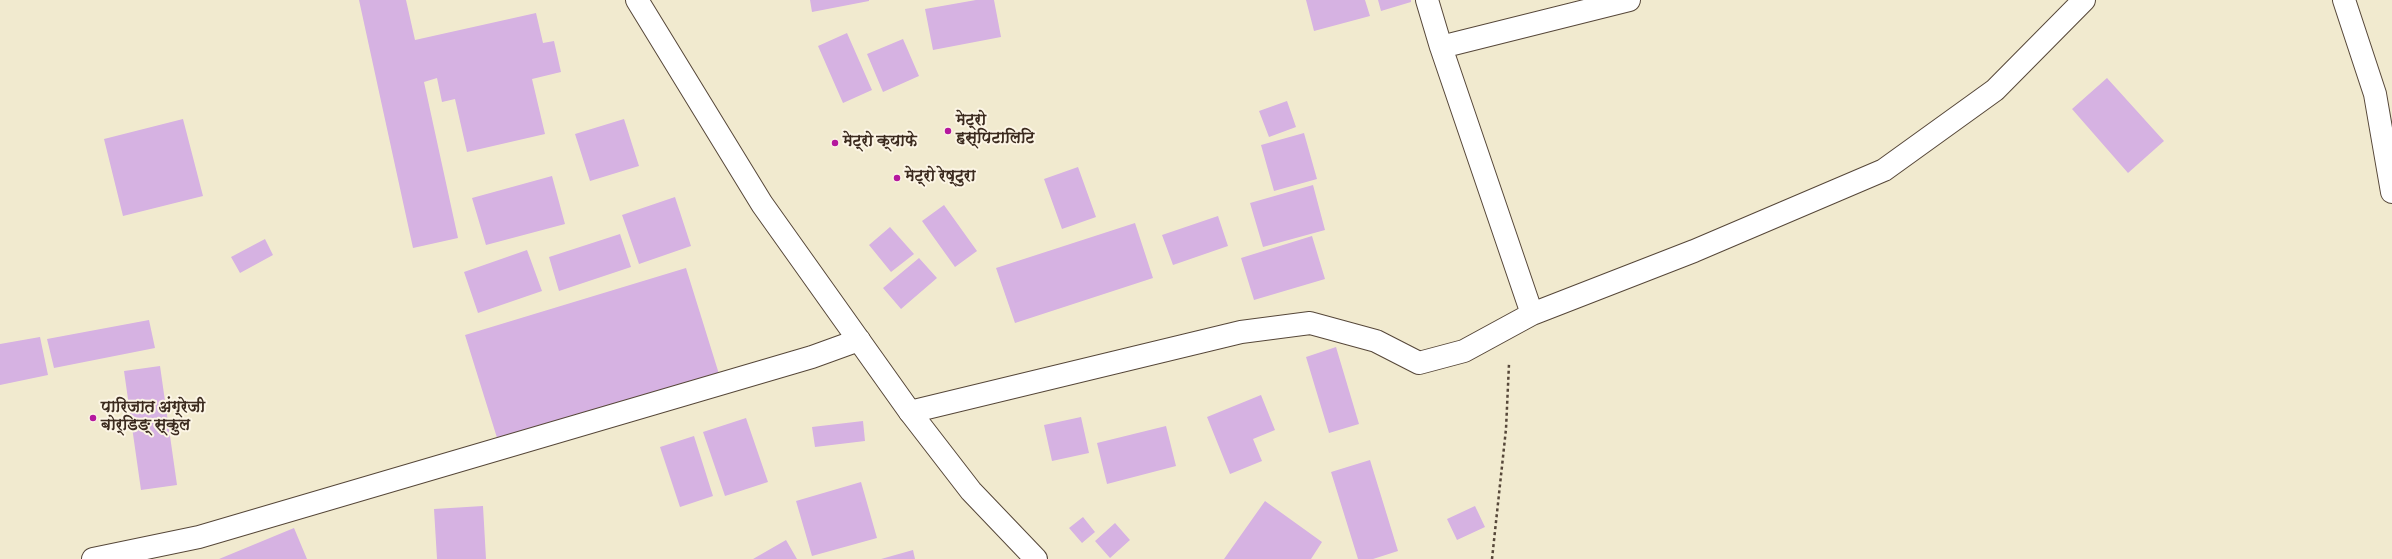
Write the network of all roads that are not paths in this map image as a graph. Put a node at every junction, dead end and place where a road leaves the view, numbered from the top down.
1 (637, 0) edge
2 (1427, 0) edge
3 (1629, 0) edge
4 (2084, 0) edge
5 (2344, 0) edge
6 (1440, 47) junction
7 (2392, 192) edge
8 (1532, 314) junction
9 (859, 340) junction
10 (910, 412) junction
11 (93, 559) edge
12 (1036, 559) edge

1 - 9 street
2 - 6 street
3 - 6 street
4 - 8 street
5 - 7 street
6 - 8 street
8 - 10 street
9 - 10 street
9 - 11 street
10 - 12 street

